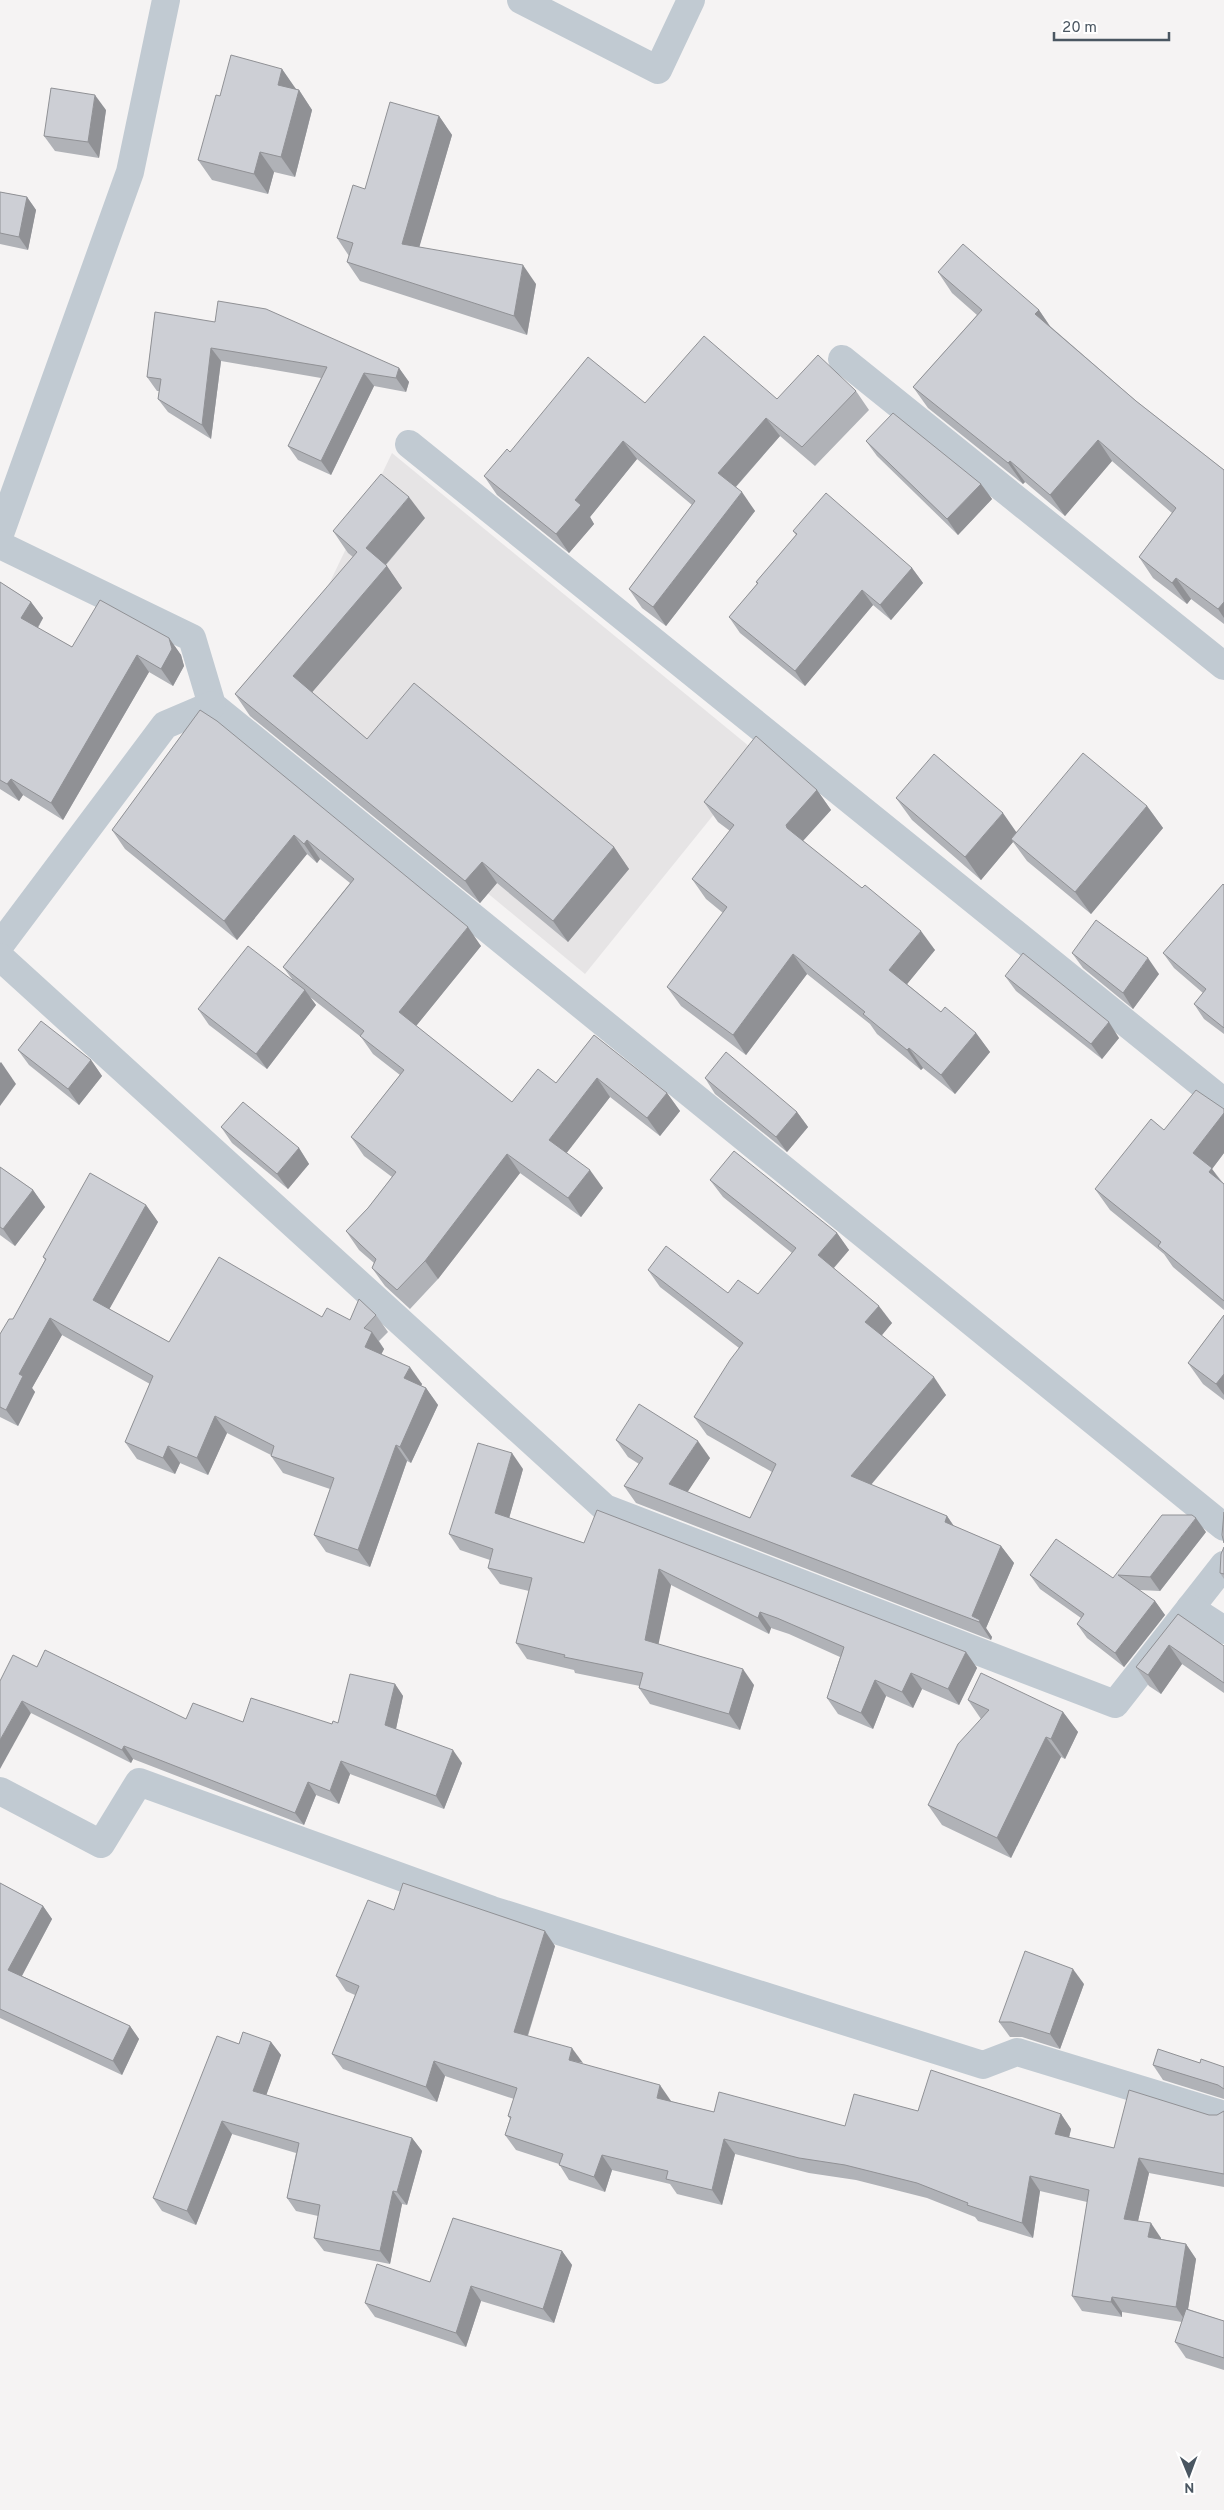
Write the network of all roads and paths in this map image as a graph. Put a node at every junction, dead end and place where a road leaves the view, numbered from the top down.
1 (166, 0) edge
2 (521, 0) edge
3 (691, 0) edge
4 (842, 359) dead end
5 (409, 444) dead end
6 (0, 534) edge
7 (0, 545) edge
8 (1224, 666) edge
9 (212, 705) junction
10 (0, 945) edge
11 (0, 957) edge
12 (1224, 1102) edge
13 (1224, 1527) edge
14 (1224, 1564) edge
15 (1190, 1608) junction
16 (1224, 1630) edge
17 (0, 1791) edge
18 (1224, 2115) edge

1 - 6 street
2 - 3 street
4 - 8 street
5 - 12 street
7 - 9 street
9 - 10 street
9 - 13 street
11 - 15 street
14 - 15 street
15 - 16 street
17 - 18 street

